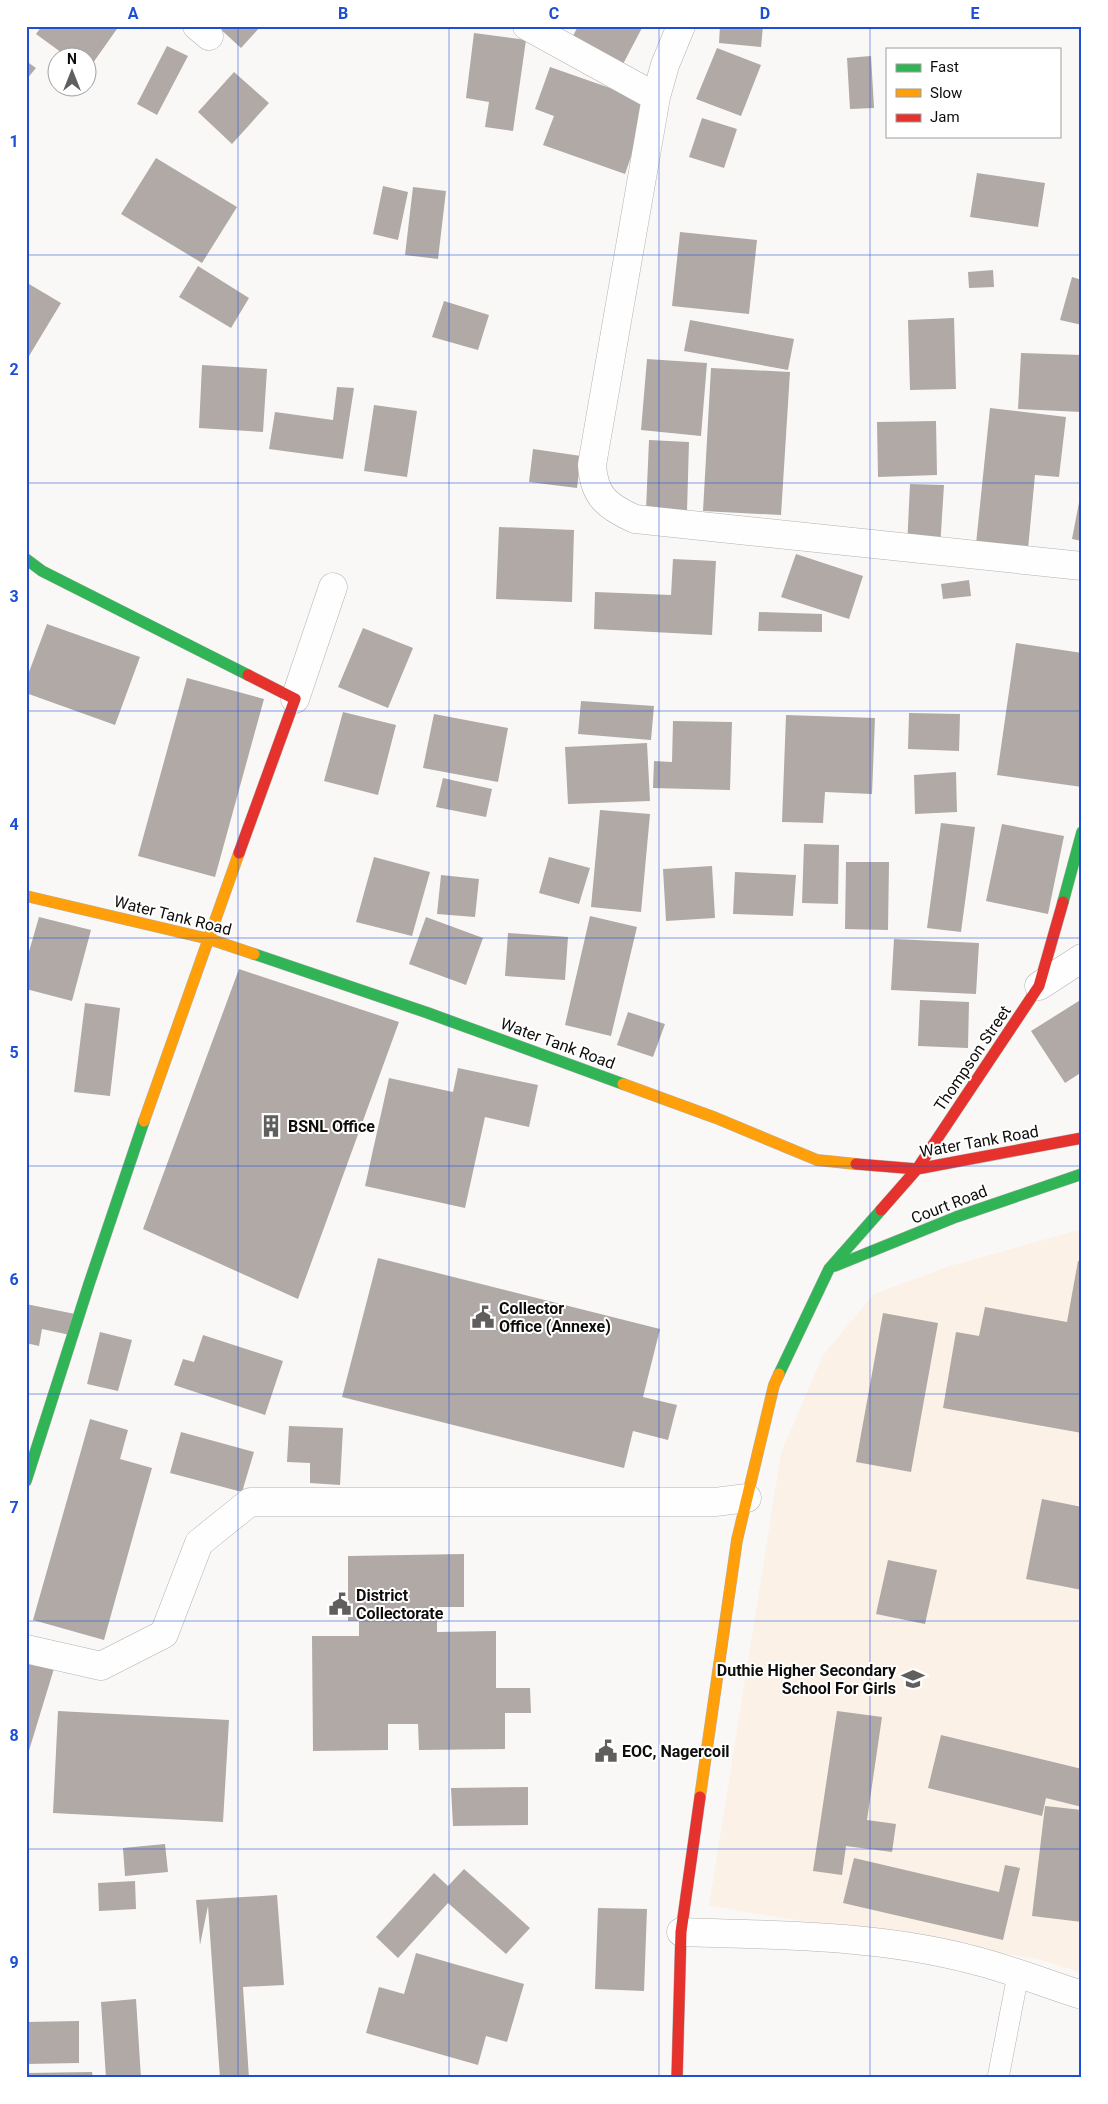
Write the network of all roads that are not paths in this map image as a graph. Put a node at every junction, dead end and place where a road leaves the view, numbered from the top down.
1 (526, 26) edge
2 (680, 26) edge
3 (656, 97) junction
4 (26, 560) edge
5 (1082, 566) edge
6 (333, 587) dead end
7 (295, 699) junction
8 (1082, 832) edge
9 (26, 896) edge
10 (209, 939) junction
11 (1082, 958) edge
12 (1039, 986) junction
13 (1082, 1138) edge
14 (917, 1169) junction
15 (1082, 1174) edge
16 (829, 1269) junction
17 (26, 1481) edge
18 (747, 1498) junction
19 (26, 1649) edge
20 (681, 1932) junction
21 (1018, 1974) junction
22 (1082, 1995) edge
23 (677, 2078) edge
24 (998, 2078) edge

1 - 3 street
2 - 3 street
3 - 5 street
4 - 7 street
6 - 7 street
7 - 10 street
8 - 12 street, Thompson Street
9 - 10 street, Water Tank Road
10 - 14 street, Water Tank Road
10 - 17 street
11 - 12 street
12 - 14 street, Thompson Street
13 - 14 street, Water Tank Road
14 - 16 street, Thompson Street
15 - 16 street, Court Road
16 - 18 street, Thompson Street
18 - 19 street
18 - 20 street, Thompson Street
20 - 21 street
20 - 23 street, Thompson Street
21 - 22 street
21 - 24 lane

